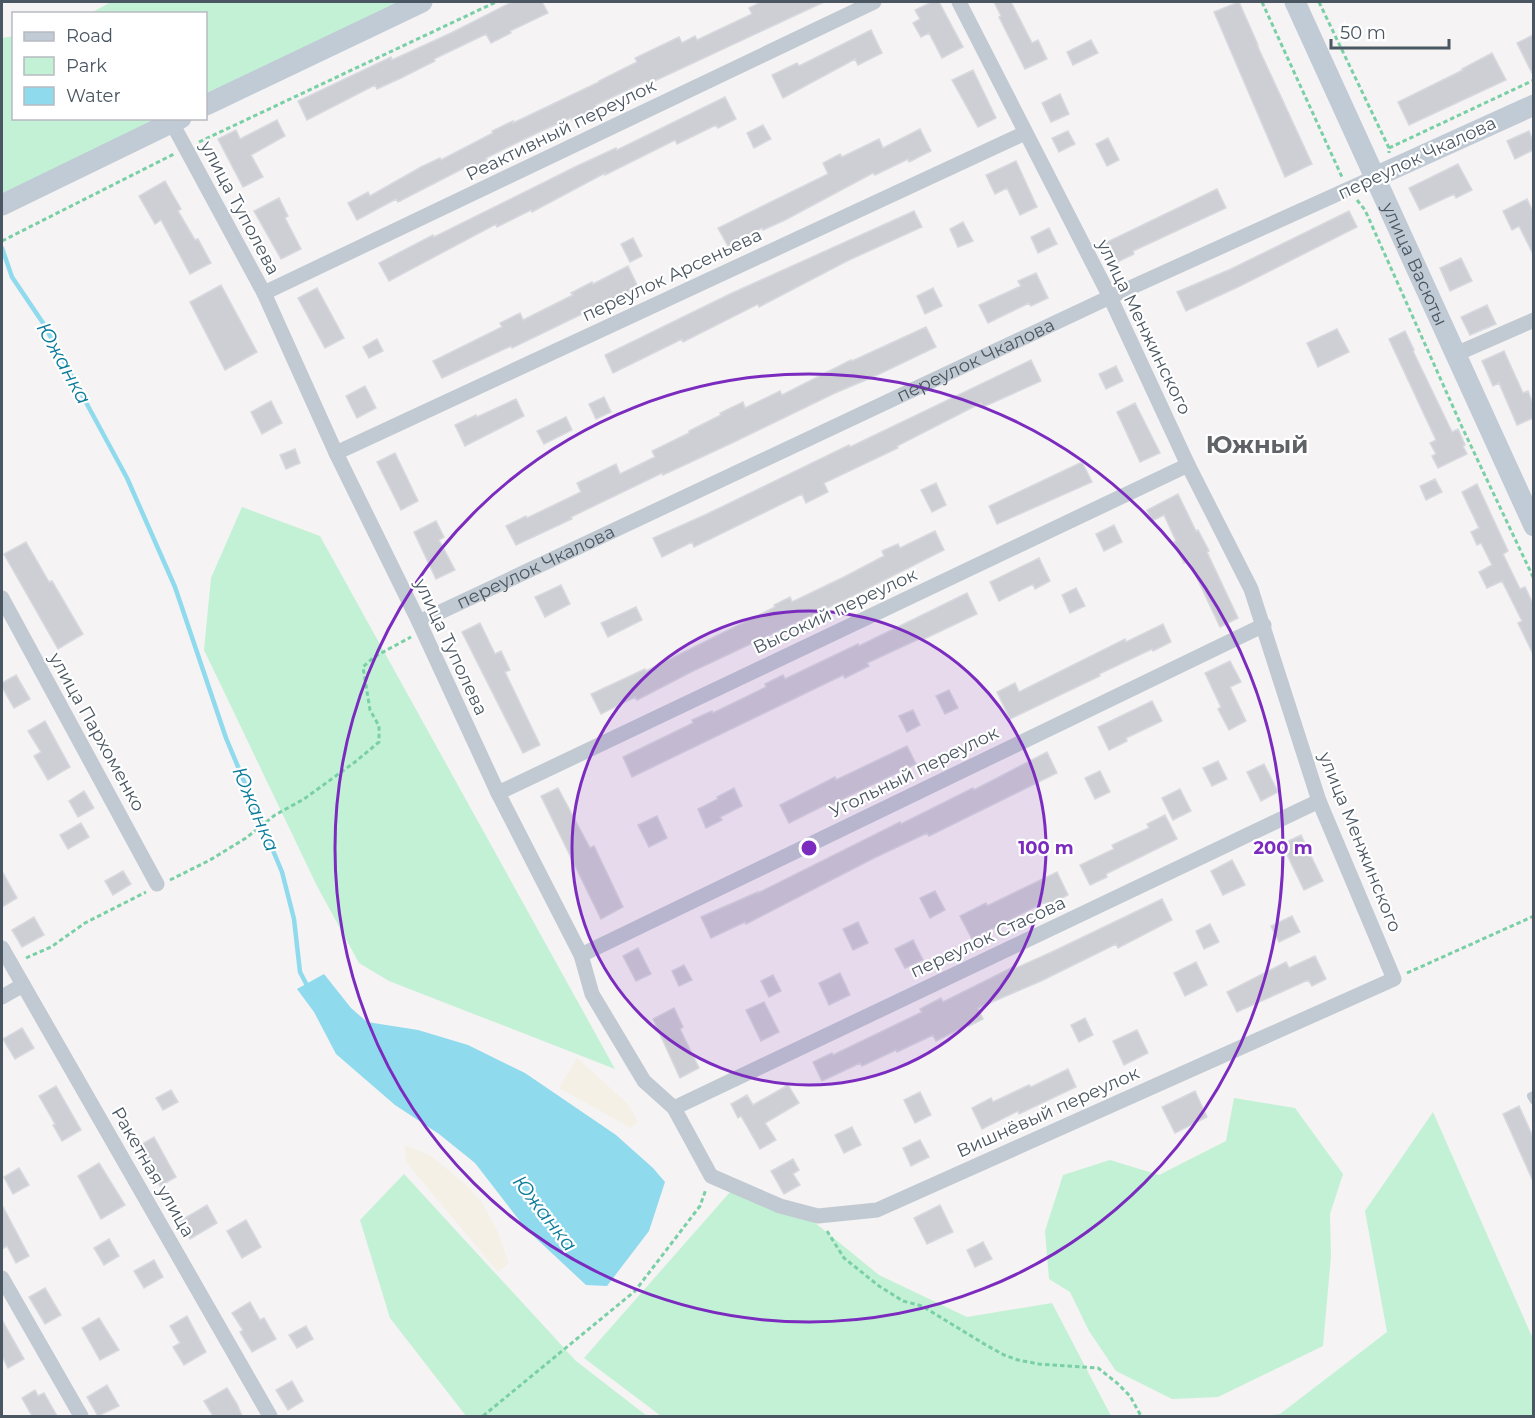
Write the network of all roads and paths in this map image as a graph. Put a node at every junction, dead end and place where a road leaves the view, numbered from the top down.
1 (422, 2) edge
2 (496, 2) edge
3 (874, 2) edge
4 (958, 2) edge
5 (1262, 2) edge
6 (1295, 2) edge
7 (1533, 80) edge
8 (207, 105) edge
9 (1533, 105) edge
10 (176, 121) edge
11 (1025, 133) junction
12 (186, 149) junction
13 (1371, 168) junction
14 (1339, 171) junction
15 (1348, 191) junction
16 (2, 205) edge
17 (2, 241) edge
18 (264, 293) junction
19 (1110, 297) junction
20 (1533, 320) edge
21 (1456, 354) junction
22 (336, 453) junction
23 (1188, 465) junction
24 (1533, 526) edge
25 (1533, 579) edge
26 (2, 598) edge
27 (420, 625) junction
28 (1264, 625) junction
29 (498, 793) junction
30 (1319, 801) junction
31 (157, 884) junction
32 (1533, 916) edge
33 (2, 948) edge
34 (581, 955) junction
35 (11, 965) junction
36 (1394, 979) junction
37 (23, 985) junction
38 (2, 998) edge
39 (1533, 1095) edge
40 (1533, 1101) edge
41 (674, 1108) junction
42 (711, 1176) junction
43 (818, 1216) junction
44 (2, 1278) edge
45 (81, 1416) edge
46 (270, 1416) edge
47 (483, 1416) edge
48 (1141, 1416) edge

1 - 8 street
2 - 12 path
3 - 18 street, Реактивный переулок
4 - 11 street, улица Менжинского
5 - 14 path
6 - 13 street, улица Васюты
7 - 13 path
9 - 13 street, переулок Чкалова
10 - 12 street, улица Туполева
10 - 16 street
11 - 19 street, улица Менжинского
11 - 22 street, переулок Арсеньева
12 - 17 path
12 - 18 street, улица Туполева
13 - 14 path
13 - 15 street, переулок Чкалова
13 - 21 street, улица Васюты
14 - 15 path
15 - 19 street, переулок Чкалова
15 - 25 path
18 - 22 street, улица Туполева
19 - 23 street, улица Менжинского
19 - 27 street, переулок Чкалова
20 - 21 street
21 - 24 street, улица Васюты
22 - 27 street, улица Туполева
23 - 28 street, улица Менжинского
23 - 29 street, Высокий переулок
26 - 31 street, улица Пархоменко
27 - 29 street, улица Туполева
27 - 31 path
28 - 30 street, улица Менжинского
28 - 34 street, Угольный переулок
29 - 34 street, улица Туполева
30 - 36 street, улица Менжинского
30 - 41 street, переулок Стасова
31 - 35 path
32 - 36 path
33 - 35 street, Ракетная улица
34 - 41 street, улица Туполева
35 - 37 street, Ракетная улица
36 - 43 street, Вишнёвый переулок
37 - 38 street
37 - 46 street, Ракетная улица
39 - 40 lane
41 - 42 street, улица Туполева
42 - 43 street, Вишнёвый переулок
42 - 47 path
43 - 48 path
44 - 45 street

